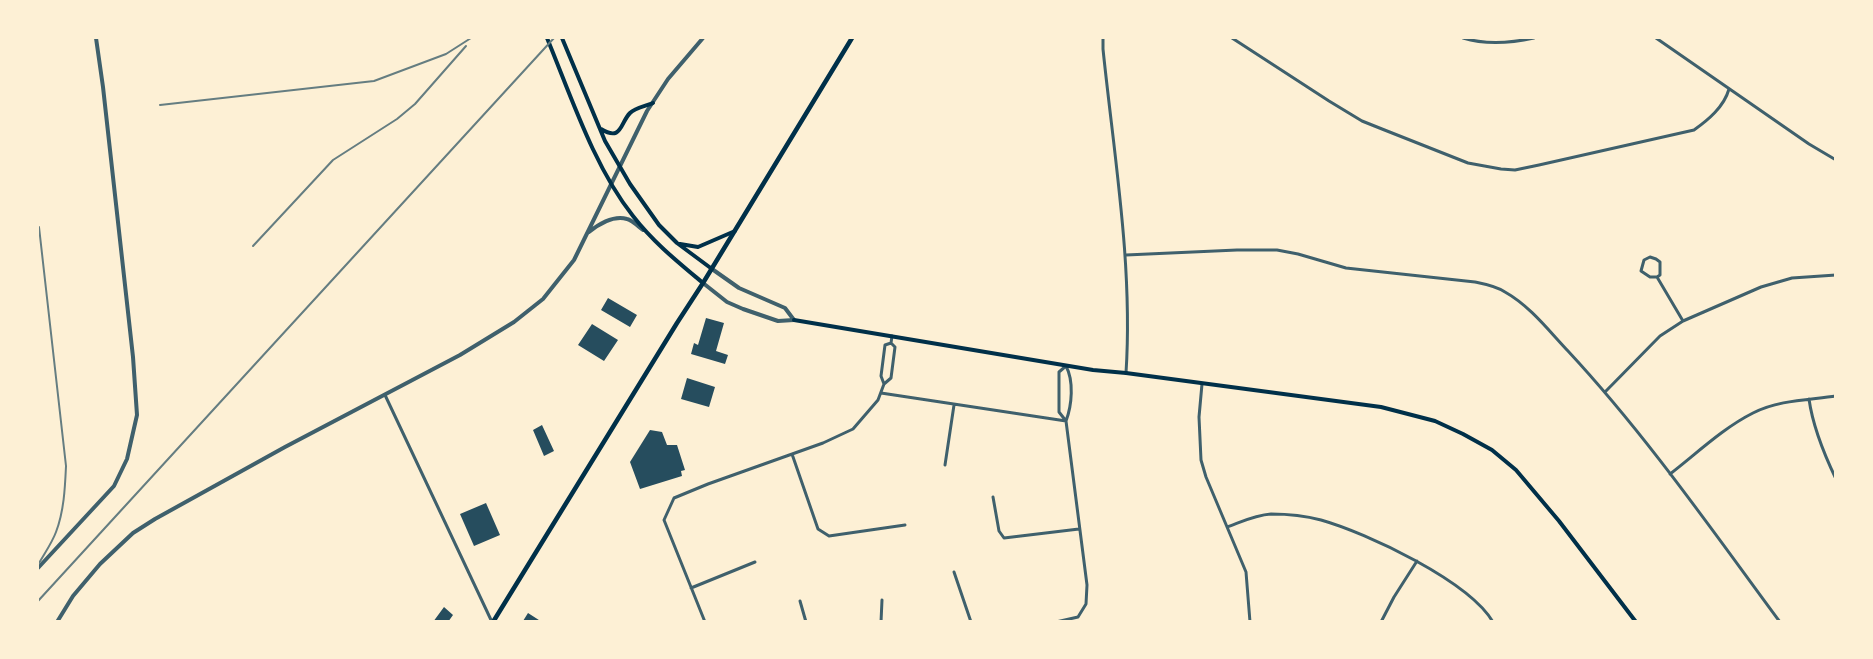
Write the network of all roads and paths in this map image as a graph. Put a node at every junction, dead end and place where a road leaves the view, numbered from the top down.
1 (96, 38) edge
2 (547, 38) edge
3 (562, 38) edge
4 (703, 38) edge
5 (852, 38) edge
6 (1103, 38) edge
7 (1232, 38) edge
8 (1463, 38) edge
9 (1534, 38) edge
10 (1656, 38) edge
11 (1730, 89) junction
12 (653, 103) junction
13 (599, 126) junction
14 (1836, 160) edge
15 (620, 168) junction
16 (612, 184) junction
17 (735, 231) junction
18 (588, 232) junction
19 (646, 232) junction
20 (677, 243) junction
21 (1126, 255) junction
22 (712, 269) junction
23 (1836, 274) edge
24 (1657, 277) junction
25 (704, 283) junction
26 (794, 320) junction
27 (1683, 321) junction
28 (892, 336) junction
29 (891, 343) junction
30 (1066, 366) junction
31 (1126, 372) junction
32 (1202, 383) junction
33 (884, 384) junction
34 (1605, 392) junction
35 (881, 393) junction
36 (384, 394) junction
37 (1836, 396) edge
38 (1809, 399) junction
39 (954, 405) junction
40 (1066, 421) junction
41 (792, 454) junction
42 (945, 465) dead end
43 (1670, 474) junction
44 (1836, 479) edge
45 (993, 496) dead end
46 (905, 525) dead end
47 (1227, 527) junction
48 (1079, 530) junction
49 (1417, 561) junction
50 (755, 562) dead end
51 (38, 568) edge
52 (954, 572) dead end
53 (692, 588) junction
54 (882, 600) dead end
55 (800, 601) dead end
56 (57, 621) edge
57 (492, 621) edge
58 (705, 621) edge
59 (806, 621) edge
60 (881, 621) edge
61 (971, 621) edge
62 (1056, 621) edge
63 (1250, 621) edge
64 (1382, 621) edge
65 (1493, 621) edge
66 (1636, 621) edge
67 (1780, 621) edge

1 - 51 street
2 - 16 main road
3 - 13 main road
4 - 12 street
5 - 17 main road
6 - 21 street
7 - 11 street
8 - 9 street
10 - 11 street
11 - 14 street
12 - 13 main road
12 - 15 street
13 - 15 main road
15 - 16 street
15 - 20 main road
16 - 18 street
16 - 19 main road
17 - 20 main road
17 - 22 main road
18 - 19 street
18 - 36 street
19 - 25 main road
20 - 22 main road
21 - 31 street
21 - 34 street
22 - 25 main road
22 - 26 street
23 - 27 street
24 - 24 street
24 - 27 street
25 - 26 street
25 - 57 main road
26 - 28 main road
27 - 34 street
28 - 29 street
28 - 30 main road
29 - 33 street
29 - 33 street
30 - 31 main road
30 - 40 street
30 - 40 street
31 - 32 main road
32 - 47 street
32 - 66 main road
33 - 35 street
34 - 43 street
35 - 39 street
35 - 41 street
36 - 56 street
36 - 57 street
37 - 38 street
38 - 43 street
38 - 44 street
39 - 40 street
39 - 42 street
40 - 48 street
41 - 46 street
41 - 53 street
43 - 67 street
45 - 48 street
47 - 49 street
47 - 63 street
48 - 62 street
49 - 64 street
49 - 65 street
50 - 53 street
52 - 61 street
53 - 58 street
54 - 60 street
55 - 59 street

